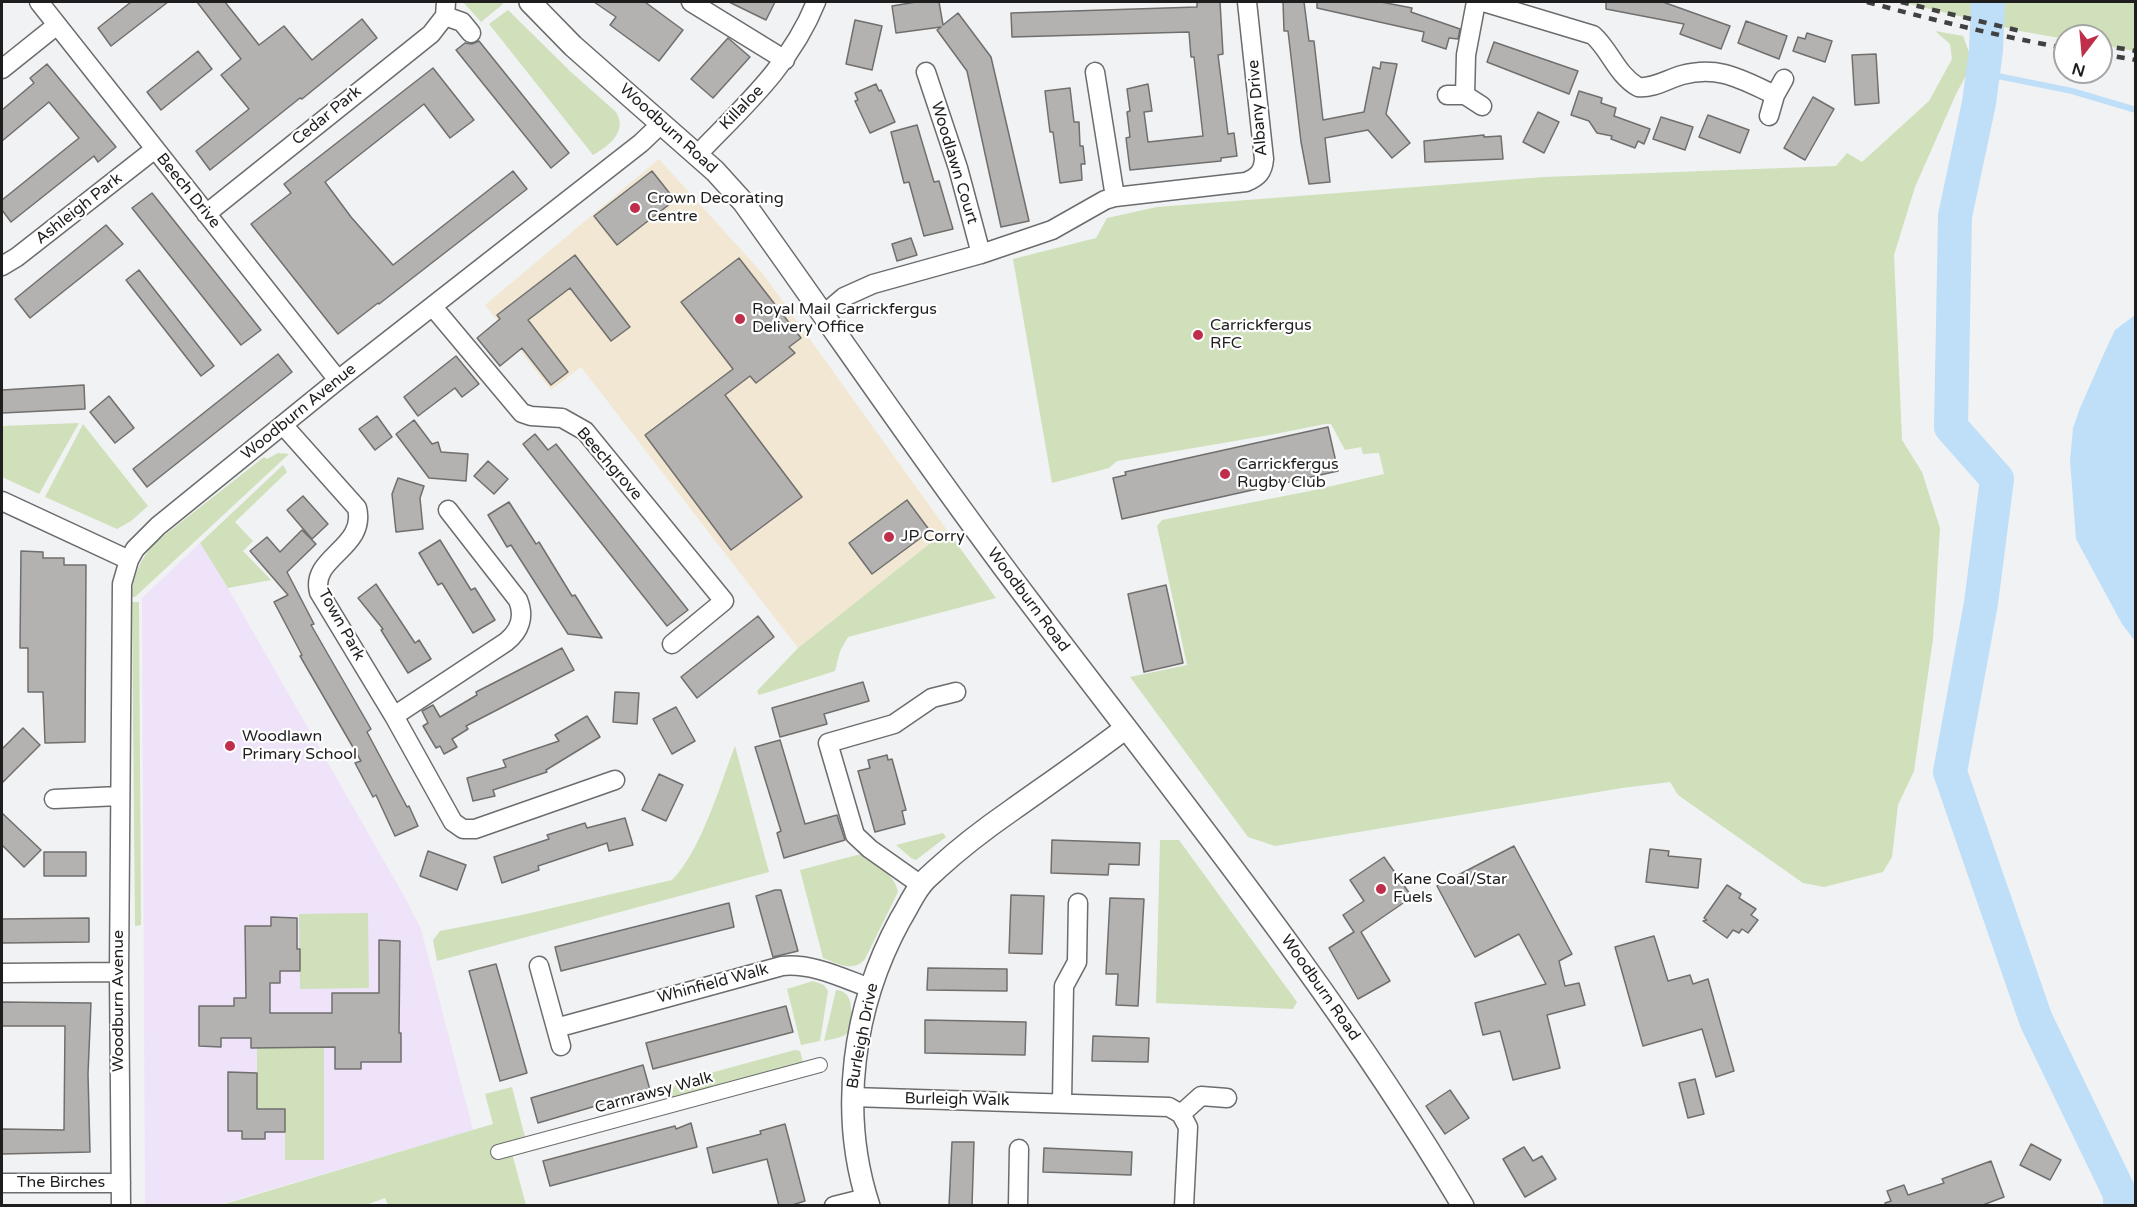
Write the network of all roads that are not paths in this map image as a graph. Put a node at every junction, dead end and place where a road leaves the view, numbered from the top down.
1 (39, 2) edge
2 (530, 2) edge
3 (692, 2) edge
4 (816, 2) edge
5 (1247, 2) edge
6 (1476, 2) edge
7 (1483, 2) edge
8 (446, 9) edge
9 (57, 25) junction
10 (471, 33) dead end
11 (785, 60) junction
12 (2, 69) edge
13 (926, 72) dead end
14 (1095, 72) dead end
15 (1482, 106) dead end
16 (1769, 116) dead end
17 (662, 123) junction
18 (155, 149) junction
19 (697, 155) junction
20 (1114, 197) junction
21 (206, 213) junction
22 (981, 254) junction
23 (2, 266) edge
24 (433, 307) junction
25 (824, 314) junction
26 (338, 380) junction
27 (283, 425) junction
28 (2, 501) edge
29 (448, 510) dead end
30 (129, 560) junction
31 (672, 644) dead end
32 (957, 692) dead end
33 (394, 716) junction
34 (1126, 728) junction
35 (615, 780) dead end
36 (119, 796) junction
37 (54, 799) dead end
38 (921, 885) junction
39 (1078, 903) dead end
40 (539, 966) dead end
41 (119, 972) junction
42 (2, 973) edge
43 (870, 988) junction
44 (556, 1028) junction
45 (561, 1046) dead end
46 (819, 1065) dead end
47 (852, 1097) junction
48 (1227, 1098) dead end
49 (1062, 1102) junction
50 (1181, 1114) junction
51 (1019, 1149) dead end
52 (498, 1152) dead end
53 (2, 1183) edge
54 (121, 1183) junction
55 (867, 1202) edge
56 (121, 1206) edge
57 (834, 1206) edge
58 (1018, 1206) edge
59 (1184, 1206) edge
60 (1463, 1206) edge

1 - 9 street, Beech Drive
2 - 17 street, Woodburn Road
3 - 11 street
4 - 11 street, Killaloe
5 - 20 street, Albany Drive
6 - 15 street
7 - 16 street
8 - 10 street
8 - 21 street, Cedar Park
9 - 12 street
9 - 18 street, Beech Drive
11 - 19 street, Killaloe
13 - 22 street, Woodlawn Court
14 - 20 street
17 - 19 street, Woodburn Road
17 - 24 street, Woodburn Avenue
18 - 21 street, Beech Drive
18 - 23 street, Ashleigh Park
19 - 25 street, Woodburn Road
20 - 22 street, Albany Drive
21 - 26 street, Beech Drive
22 - 25 street, Albany Drive
24 - 26 street, Woodburn Avenue
24 - 31 street, Beechgrove
25 - 34 street, Woodburn Road
26 - 27 street, Woodburn Avenue
27 - 30 street, Woodburn Avenue
27 - 33 street, Town Park
28 - 30 street
29 - 33 street
30 - 36 street, Woodburn Avenue
32 - 38 street
33 - 35 street, Town Park
34 - 38 street, Burleigh Drive
34 - 60 street, Woodburn Road
36 - 37 street
36 - 41 street, Woodburn Avenue
38 - 43 street, Burleigh Drive
39 - 49 street
40 - 44 street
41 - 42 street
41 - 54 street, Woodburn Avenue
43 - 44 street, Whinfield Walk
43 - 47 street, Burleigh Drive
44 - 45 street
46 - 52 street, Carnrawsy Walk
47 - 49 street, Burleigh Walk
47 - 55 street, Burleigh Drive
48 - 50 street
49 - 50 street, Burleigh Walk
50 - 59 street
51 - 58 street
53 - 54 street, The Birches
54 - 56 street, Woodburn Avenue
55 - 57 street

